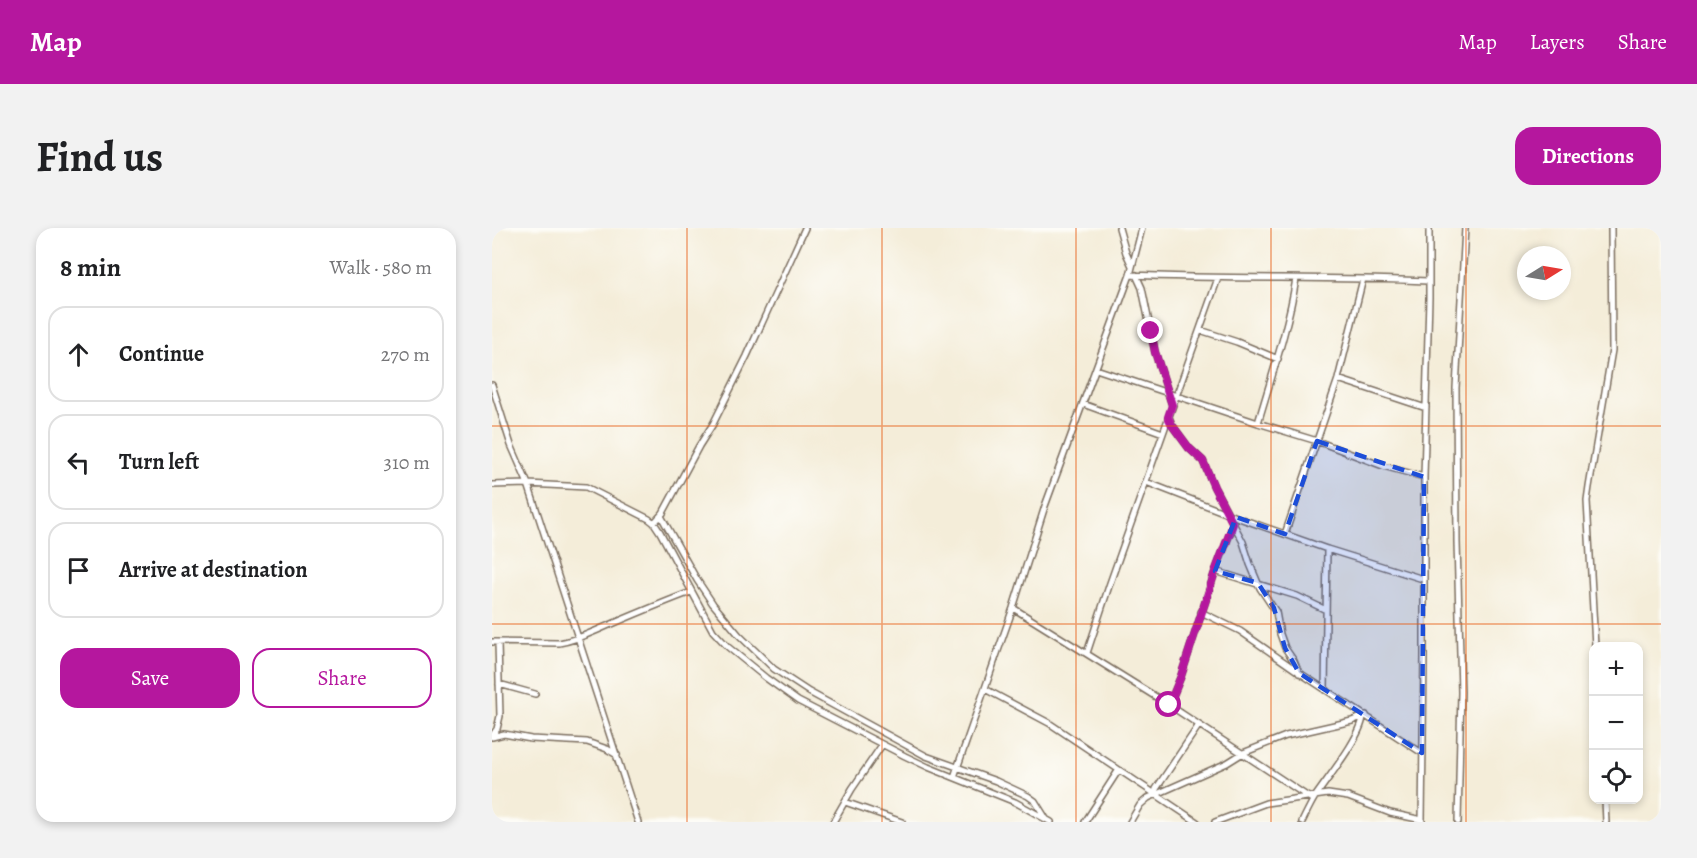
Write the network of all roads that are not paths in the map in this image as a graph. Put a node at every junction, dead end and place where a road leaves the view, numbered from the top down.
1 (805, 228) edge
2 (1119, 228) edge
3 (1142, 228) edge
4 (1429, 228) edge
5 (1465, 228) edge
6 (1611, 228) edge
7 (1132, 266) junction
8 (1133, 275) junction
9 (1218, 278) junction
10 (1296, 279) junction
11 (1363, 279) junction
12 (1428, 281) junction
13 (1200, 330) junction
14 (1278, 358) junction
15 (1096, 369) junction
16 (1338, 379) junction
17 (492, 386) edge
18 (1168, 393) junction
19 (1176, 395) junction
20 (1083, 404) junction
21 (1172, 405) junction
22 (1426, 408) junction
23 (1168, 417) junction
24 (1258, 423) junction
25 (1163, 433) junction
26 (1317, 441) junction
27 (1424, 477) junction
28 (1146, 482) junction
29 (528, 484) junction
30 (492, 485) edge
31 (1228, 514) junction
32 (661, 516) junction
33 (1236, 517) junction
34 (654, 523) junction
35 (1233, 524) junction
36 (1285, 534) junction
37 (1327, 549) junction
38 (1215, 571) junction
39 (1423, 579) junction
40 (1258, 584) junction
41 (691, 592) junction
42 (1012, 608) junction
43 (1326, 610) junction
44 (1202, 612) junction
45 (579, 639) junction
46 (1595, 642) edge
47 (495, 643) edge
48 (1087, 653) junction
49 (1299, 673) junction
50 (499, 684) junction
51 (985, 689) junction
52 (1324, 690) junction
53 (535, 694) dead end
54 (1169, 705) junction
55 (1364, 716) junction
56 (1199, 725) junction
57 (492, 737) edge
58 (882, 745) junction
59 (1243, 753) junction
60 (1422, 753) junction
61 (617, 755) junction
62 (957, 768) junction
63 (1118, 771) junction
64 (954, 777) junction
65 (1155, 794) junction
66 (1312, 797) junction
67 (845, 802) junction
68 (1605, 804) edge
69 (1048, 820) edge
70 (1422, 821) edge
71 (638, 822) edge
72 (833, 822) edge
73 (902, 822) edge
74 (1085, 822) edge
75 (1130, 822) edge
76 (1197, 822) edge
77 (1215, 822) edge
78 (1302, 822) edge
79 (1458, 822) edge
80 (1606, 822) edge

1 - 32 street
2 - 7 street
3 - 7 street
4 - 12 street
5 - 79 street
6 - 46 street
7 - 8 street
8 - 9 street
8 - 15 street
8 - 18 street
9 - 10 street
9 - 13 street
10 - 11 street
10 - 14 street
11 - 12 street
11 - 16 street
12 - 22 street
13 - 14 street
13 - 19 street
14 - 24 street
15 - 18 street
15 - 20 street
16 - 22 street
16 - 26 street
17 - 29 street
18 - 19 street
18 - 21 street
19 - 21 street
19 - 24 street
20 - 25 street
20 - 42 street
21 - 23 street
22 - 27 street
23 - 25 street
23 - 31 street
24 - 26 street
25 - 28 street
26 - 27 street
26 - 36 street
27 - 39 street
28 - 31 street
28 - 48 street
29 - 30 street
29 - 34 street
29 - 45 street
31 - 33 street
31 - 35 street
32 - 34 street
32 - 62 street
33 - 35 street
33 - 36 street
34 - 41 street
35 - 38 street
35 - 40 street
36 - 37 street
37 - 39 street
37 - 43 street
38 - 40 street
38 - 44 street
39 - 60 street
40 - 43 street
40 - 49 street
41 - 45 street
41 - 58 street
42 - 48 street
42 - 51 street
43 - 52 street
44 - 49 street
44 - 54 street
45 - 47 street
45 - 61 street
47 - 50 street
48 - 54 street
49 - 52 street
50 - 53 street
50 - 57 street
51 - 62 street
51 - 63 street
52 - 55 street
54 - 56 street
55 - 59 street
55 - 60 street
55 - 66 street
56 - 59 street
56 - 65 street
57 - 61 street
58 - 64 street
58 - 67 street
59 - 65 street
59 - 66 street
60 - 70 street
61 - 71 street
62 - 64 street
62 - 69 street
63 - 65 street
63 - 74 street
64 - 69 street
65 - 75 street
65 - 76 street
66 - 70 street
66 - 77 street
66 - 78 street
67 - 72 street
67 - 73 street
68 - 80 street

